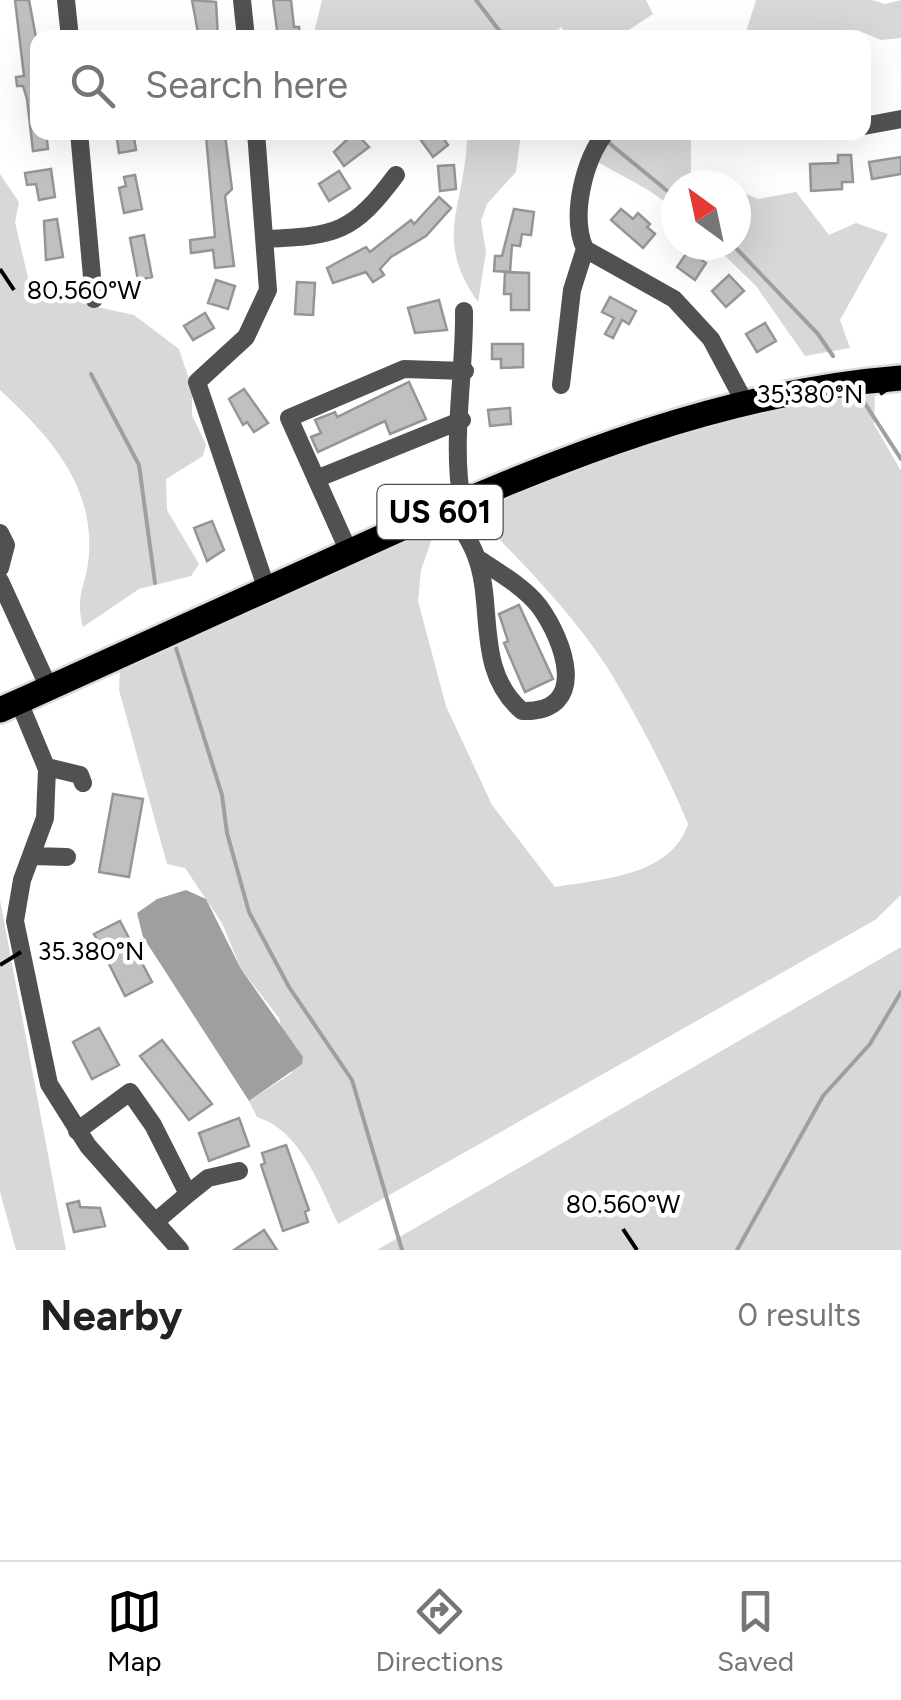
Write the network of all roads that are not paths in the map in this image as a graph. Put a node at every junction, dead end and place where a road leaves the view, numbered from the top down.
1 (66, 0) edge
2 (242, 0) edge
3 (69, 30) edge
4 (245, 30) edge
5 (901, 119) edge
6 (871, 125) edge
7 (79, 140) edge
8 (257, 140) edge
9 (601, 140) edge
10 (396, 176) dead end
11 (265, 239) junction
12 (585, 249) junction
13 (94, 299) dead end
14 (464, 311) dead end
15 (465, 371) junction
16 (901, 378) edge
17 (560, 385) dead end
18 (744, 401) junction
19 (462, 420) junction
20 (316, 479) junction
21 (455, 505) junction
22 (0, 533) edge
23 (349, 552) junction
24 (477, 558) junction
25 (0, 568) edge
26 (0, 581) edge
27 (266, 590) junction
28 (49, 688) junction
29 (10, 706) edge
30 (47, 767) junction
31 (84, 783) dead end
32 (32, 856) junction
33 (68, 857) dead end
34 (78, 1131) junction
35 (238, 1171) dead end
36 (188, 1194) junction
37 (156, 1222) junction
38 (180, 1250) edge

1 - 3 street
2 - 4 street
5 - 6 street
7 - 13 street
8 - 11 street
9 - 12 street
10 - 11 street
11 - 27 street
12 - 17 street
12 - 18 street
14 - 15 street
15 - 19 street
15 - 20 street
16 - 18 highway, US 601
18 - 21 highway, US 601
19 - 20 street
19 - 21 street
20 - 23 street
21 - 23 highway, US 601
21 - 24 street
22 - 25 street
23 - 27 highway, US 601
24 - 24 street
26 - 28 street
27 - 28 highway, US 601
28 - 29 highway, US 601
29 - 30 street
30 - 31 street
30 - 32 street
32 - 33 street
32 - 34 street
34 - 36 street
34 - 37 street
35 - 36 street
36 - 37 street
37 - 38 street

